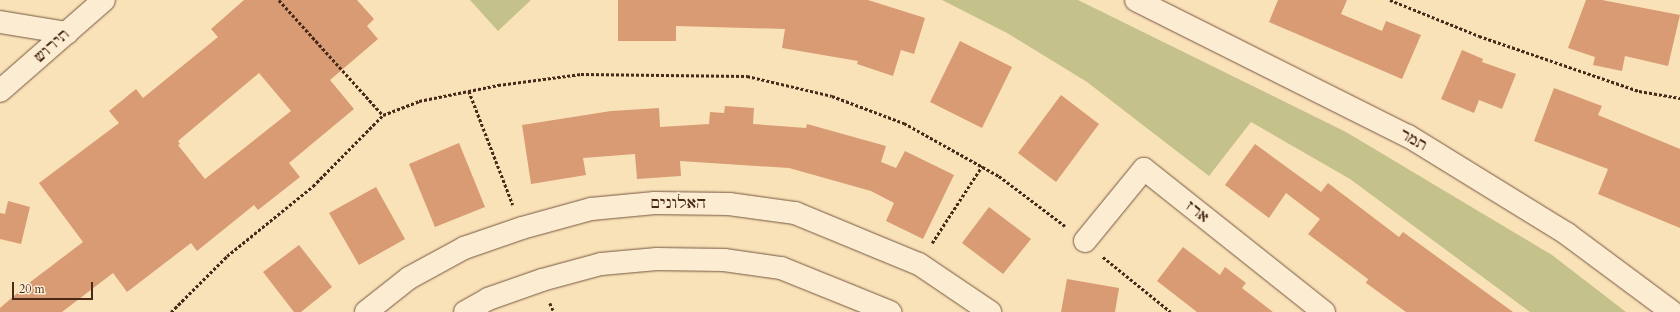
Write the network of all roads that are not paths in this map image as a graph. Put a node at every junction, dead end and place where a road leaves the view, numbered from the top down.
1 (104, 0) edge
2 (1136, 0) edge
3 (0, 22) edge
4 (67, 33) junction
5 (0, 91) edge
6 (1085, 241) road end
7 (366, 312) edge
8 (465, 312) edge
9 (890, 312) edge
10 (990, 312) edge
11 (1324, 312) edge
12 (1672, 312) edge

1 - 4 street, תירוש
2 - 12 street, תמר
3 - 4 street
4 - 5 street, תירוש
6 - 11 street, ארז
7 - 10 street, האלונים
8 - 9 street

